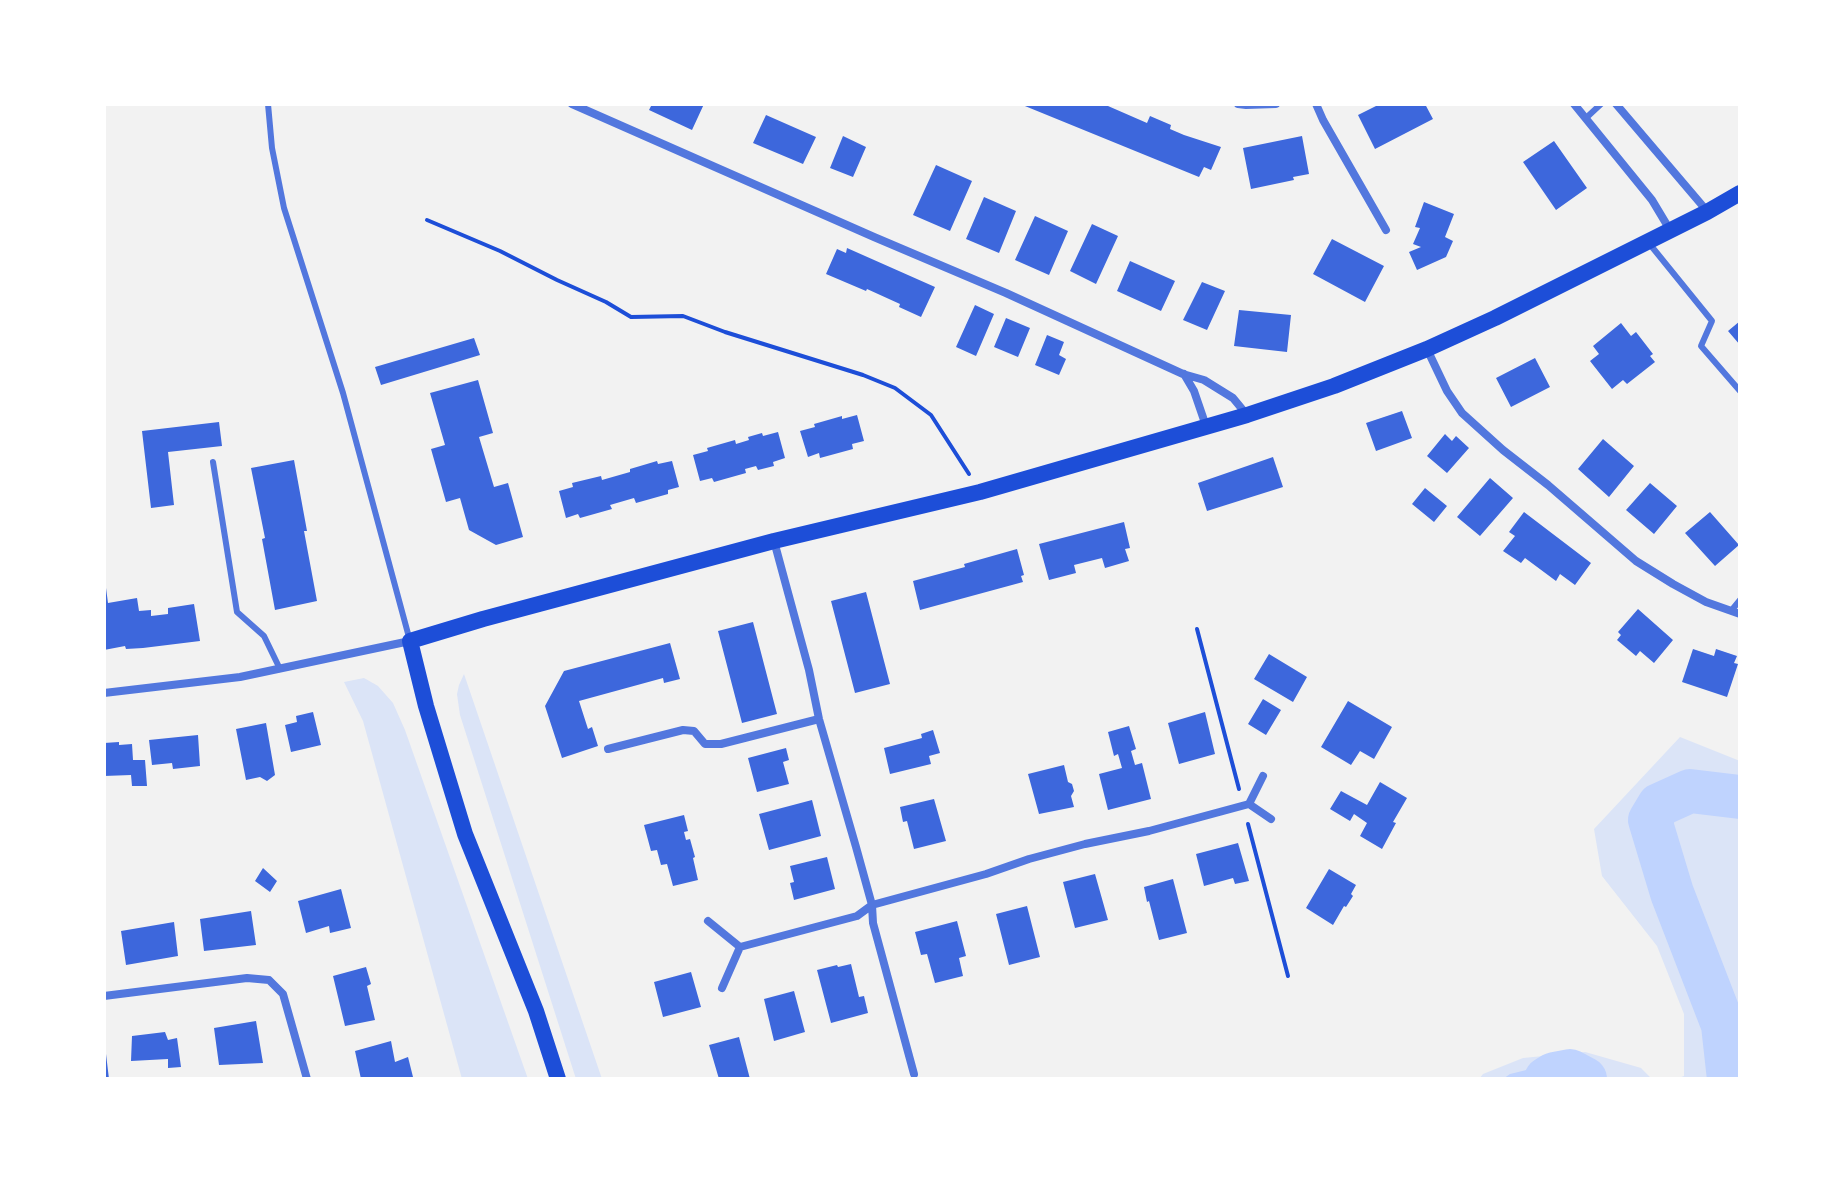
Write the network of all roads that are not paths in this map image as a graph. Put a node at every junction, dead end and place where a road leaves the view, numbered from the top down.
1 (268, 104) edge
2 (572, 104) edge
3 (1238, 104) edge
4 (1276, 104) edge
5 (1316, 104) edge
6 (1574, 104) edge
7 (1601, 104) edge
8 (1616, 104) edge
9 (1586, 118) junction
10 (1740, 193) edge
11 (1707, 212) junction
12 (1386, 230) dead end
13 (1670, 230) junction
14 (1648, 241) junction
15 (1427, 349) junction
16 (1183, 374) junction
17 (1740, 391) edge
18 (1247, 415) junction
19 (1206, 426) junction
20 (213, 462) dead end
21 (774, 541) junction
22 (1740, 600) edge
23 (1736, 612) edge
24 (410, 641) junction
25 (280, 669) junction
26 (104, 693) edge
27 (819, 719) junction
28 (608, 749) dead end
29 (1263, 776) dead end
30 (1249, 804) junction
31 (1271, 819) dead end
32 (872, 905) junction
33 (708, 921) dead end
34 (740, 947) junction
35 (722, 988) dead end
36 (104, 996) edge
37 (914, 1074) dead end
38 (307, 1079) edge
39 (558, 1079) edge

1 - 24 lane
2 - 16 street
3 - 4 street
5 - 12 street
6 - 9 street
7 - 9 lane
8 - 11 street
9 - 13 street
10 - 11 main road
11 - 13 main road
13 - 14 main road
14 - 15 main road
14 - 17 lane
15 - 18 main road
15 - 23 street
16 - 18 street
16 - 19 street
18 - 19 main road
19 - 21 main road
20 - 25 lane
21 - 24 main road
21 - 27 street
22 - 23 lane
24 - 25 street
24 - 39 main road
25 - 26 street
27 - 28 street
27 - 32 street
29 - 30 street
30 - 31 street
30 - 32 street
32 - 34 street
32 - 37 street
33 - 34 street
34 - 35 street
36 - 38 street

